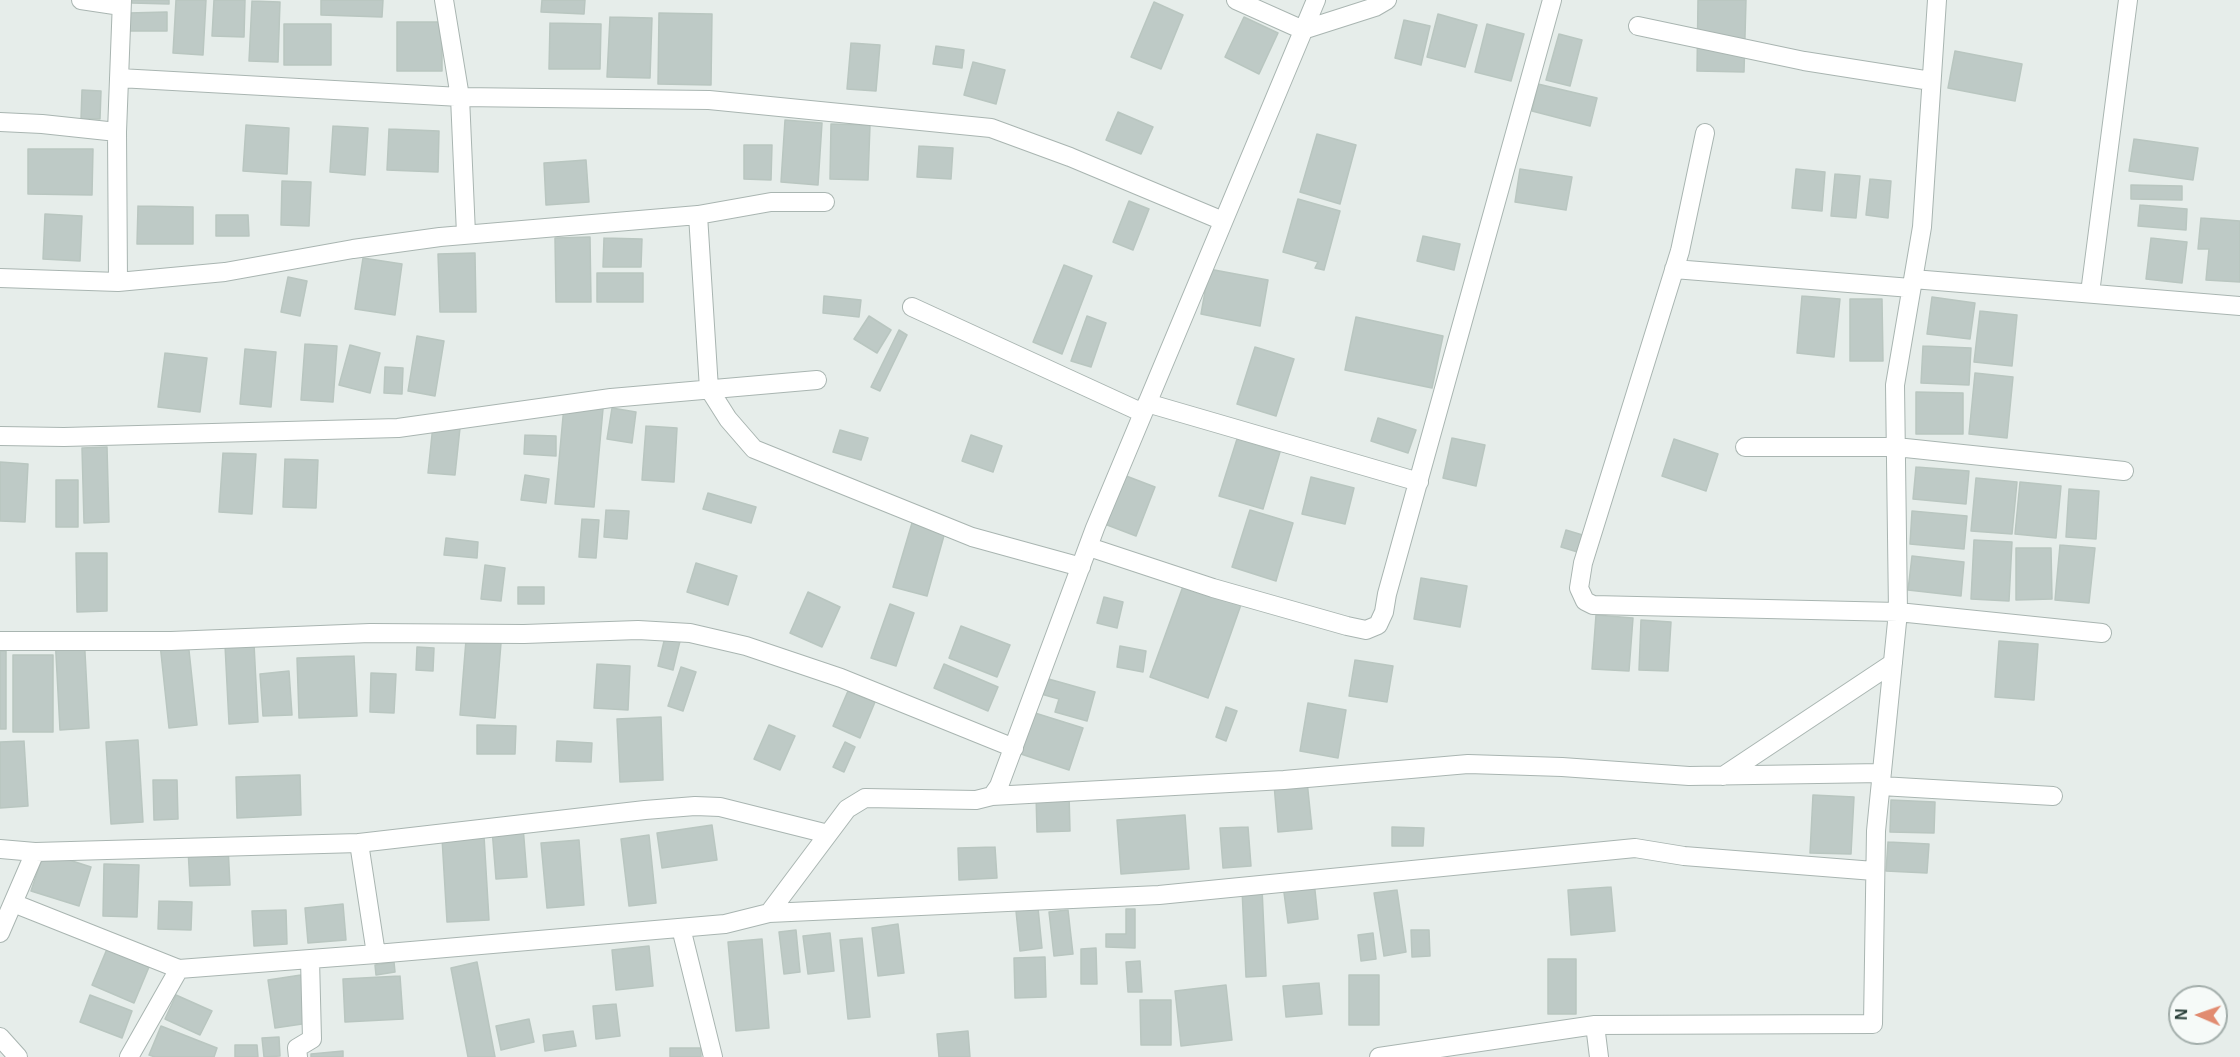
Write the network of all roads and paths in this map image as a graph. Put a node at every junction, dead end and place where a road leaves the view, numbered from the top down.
1 (81, 0) edge
2 (444, 0) edge
3 (1236, 0) edge
4 (1316, 0) edge
5 (1387, 0) edge
6 (1552, 0) edge
7 (1937, 0) edge
8 (2128, 0) edge
9 (122, 3) edge
10 (1638, 26) dead end
11 (1303, 30) junction
12 (119, 78) junction
13 (1931, 81) junction
14 (460, 97) junction
15 (0, 122) edge
16 (117, 132) junction
17 (1705, 133) dead end
18 (825, 202) dead end
19 (698, 216) junction
20 (1223, 221) junction
21 (466, 234) junction
22 (1674, 269) junction
23 (0, 278) edge
24 (118, 282) junction
25 (1912, 284) junction
26 (2090, 293) junction
27 (2240, 306) edge
28 (912, 307) dead end
29 (817, 380) dead end
30 (709, 389) junction
31 (1145, 408) junction
32 (0, 436) edge
33 (1745, 447) dead end
34 (1896, 447) junction
35 (2124, 471) dead end
36 (1419, 482) junction
37 (1089, 547) junction
38 (1081, 567) junction
39 (1898, 612) junction
40 (2102, 633) dead end
41 (0, 641) edge
42 (1893, 663) junction
43 (1014, 748) junction
44 (1723, 776) junction
45 (1881, 780) junction
46 (992, 796) junction
47 (2053, 796) dead end
48 (828, 834) junction
49 (359, 843) junction
50 (0, 849) edge
51 (35, 852) junction
52 (1874, 871) junction
53 (13, 903) junction
54 (769, 913) junction
55 (681, 928) junction
56 (0, 933) edge
57 (376, 954) junction
58 (310, 959) junction
59 (179, 969) junction
60 (1595, 1025) junction
61 (0, 1037) edge
62 (18, 1057) edge
63 (129, 1057) edge
64 (298, 1057) edge
65 (713, 1057) edge
66 (1379, 1057) edge
67 (1599, 1057) edge

1 - 9 street
2 - 14 street
3 - 11 street
4 - 11 street
5 - 11 street
6 - 36 street
7 - 13 street
8 - 26 street
9 - 12 street
10 - 13 street
11 - 20 street
12 - 14 street
12 - 16 street
13 - 25 street
14 - 20 street
14 - 21 street
15 - 16 street
16 - 24 street
17 - 22 street
18 - 19 street
19 - 21 street
19 - 30 street
20 - 31 street
21 - 24 street
22 - 25 street
22 - 39 street
23 - 24 street
25 - 26 street
25 - 34 street
26 - 27 street
28 - 31 street
29 - 30 street
30 - 32 street
30 - 38 street
31 - 36 street
31 - 37 street
33 - 34 street
34 - 35 street
34 - 39 street
36 - 37 street
37 - 38 street
38 - 43 street
39 - 40 street
39 - 42 street
41 - 43 street
42 - 44 street
42 - 45 street
43 - 46 street
44 - 45 street
44 - 46 street
45 - 47 street
45 - 52 street
46 - 48 street
48 - 49 street
48 - 54 street
49 - 51 street
49 - 57 street
50 - 51 street
51 - 53 street
52 - 54 street
52 - 60 street
53 - 56 street
53 - 59 street
54 - 55 street
55 - 57 street
55 - 65 street
57 - 58 street
58 - 59 street
58 - 64 street
59 - 63 street
60 - 66 street
60 - 67 street
61 - 62 street

